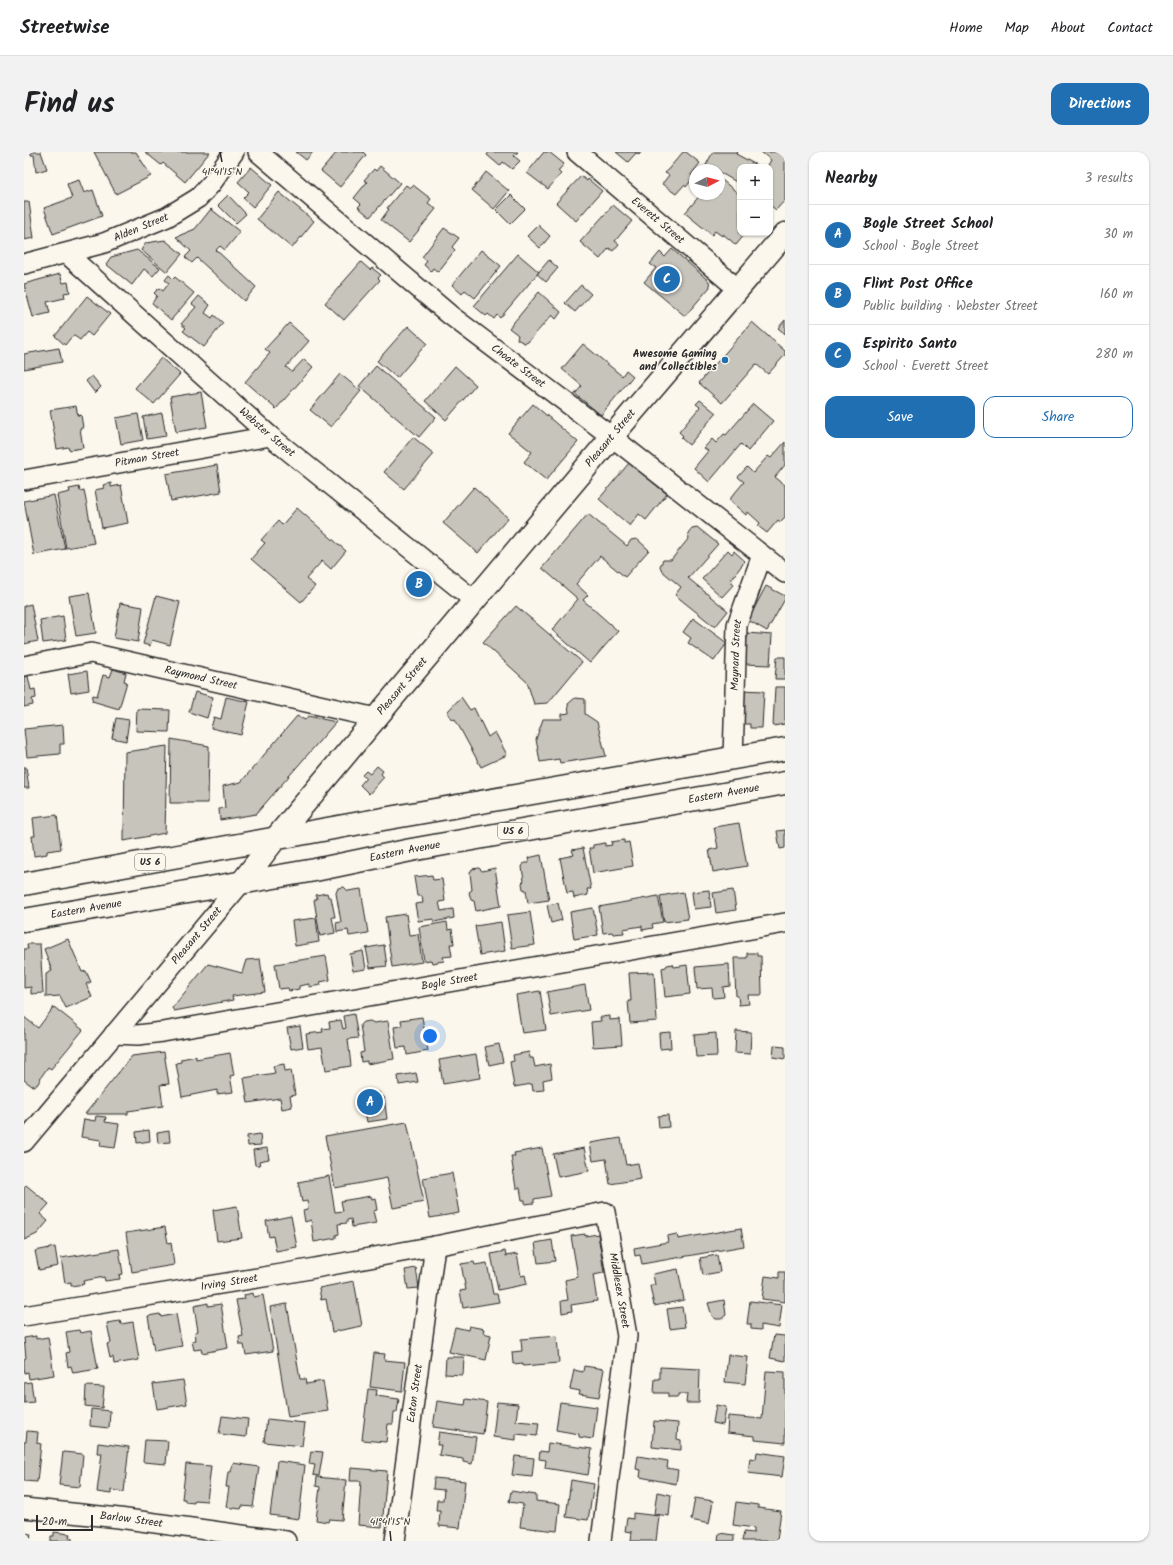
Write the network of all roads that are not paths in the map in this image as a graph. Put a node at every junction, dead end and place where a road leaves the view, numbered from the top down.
1 (234, 152) edge
2 (258, 152) edge
3 (577, 152) edge
4 (785, 234) edge
5 (67, 254) junction
6 (24, 264) edge
7 (738, 289) junction
8 (270, 436) junction
9 (612, 437) junction
10 (24, 480) edge
11 (762, 555) junction
12 (785, 573) edge
13 (475, 601) junction
14 (24, 666) edge
15 (376, 718) junction
16 (785, 749) edge
17 (733, 758) junction
18 (785, 783) edge
19 (275, 839) junction
20 (242, 882) junction
21 (24, 884) edge
22 (24, 920) edge
23 (785, 922) edge
24 (114, 1034) junction
25 (24, 1142) edge
26 (435, 1246) junction
27 (24, 1316) edge
28 (24, 1508) edge
29 (286, 1541) edge
30 (395, 1541) edge
31 (601, 1541) edge

1 - 5 street, Alden Street
2 - 9 street, Choate Street
3 - 7 street, Everett Street
4 - 7 main road, Pleasant Street
5 - 6 street, Alden Street
5 - 8 street, Webster Street
7 - 9 main road, Pleasant Street
8 - 10 street, Pitman Street
8 - 13 street, Webster Street
9 - 11 street, Choate Street
9 - 13 main road, Pleasant Street
11 - 12 street, Choate Street
11 - 17 street, Maynard Street
13 - 15 main road, Pleasant Street
14 - 15 street, Raymond Street
15 - 19 main road, Pleasant Street
16 - 17 main road, US 6
17 - 19 main road, US 6
18 - 20 main road, Eastern Avenue / US 6
19 - 20 main road, Pleasant Street
19 - 21 main road, US 6
20 - 22 main road, Eastern Avenue / US 6
20 - 24 street, Pleasant Street
23 - 24 street, Bogle Street
24 - 25 street, Pleasant Street
26 - 27 street, Irving Street
26 - 30 street, Eaton Street
26 - 31 street, Middlesex Street
28 - 29 street, Barlow Street

